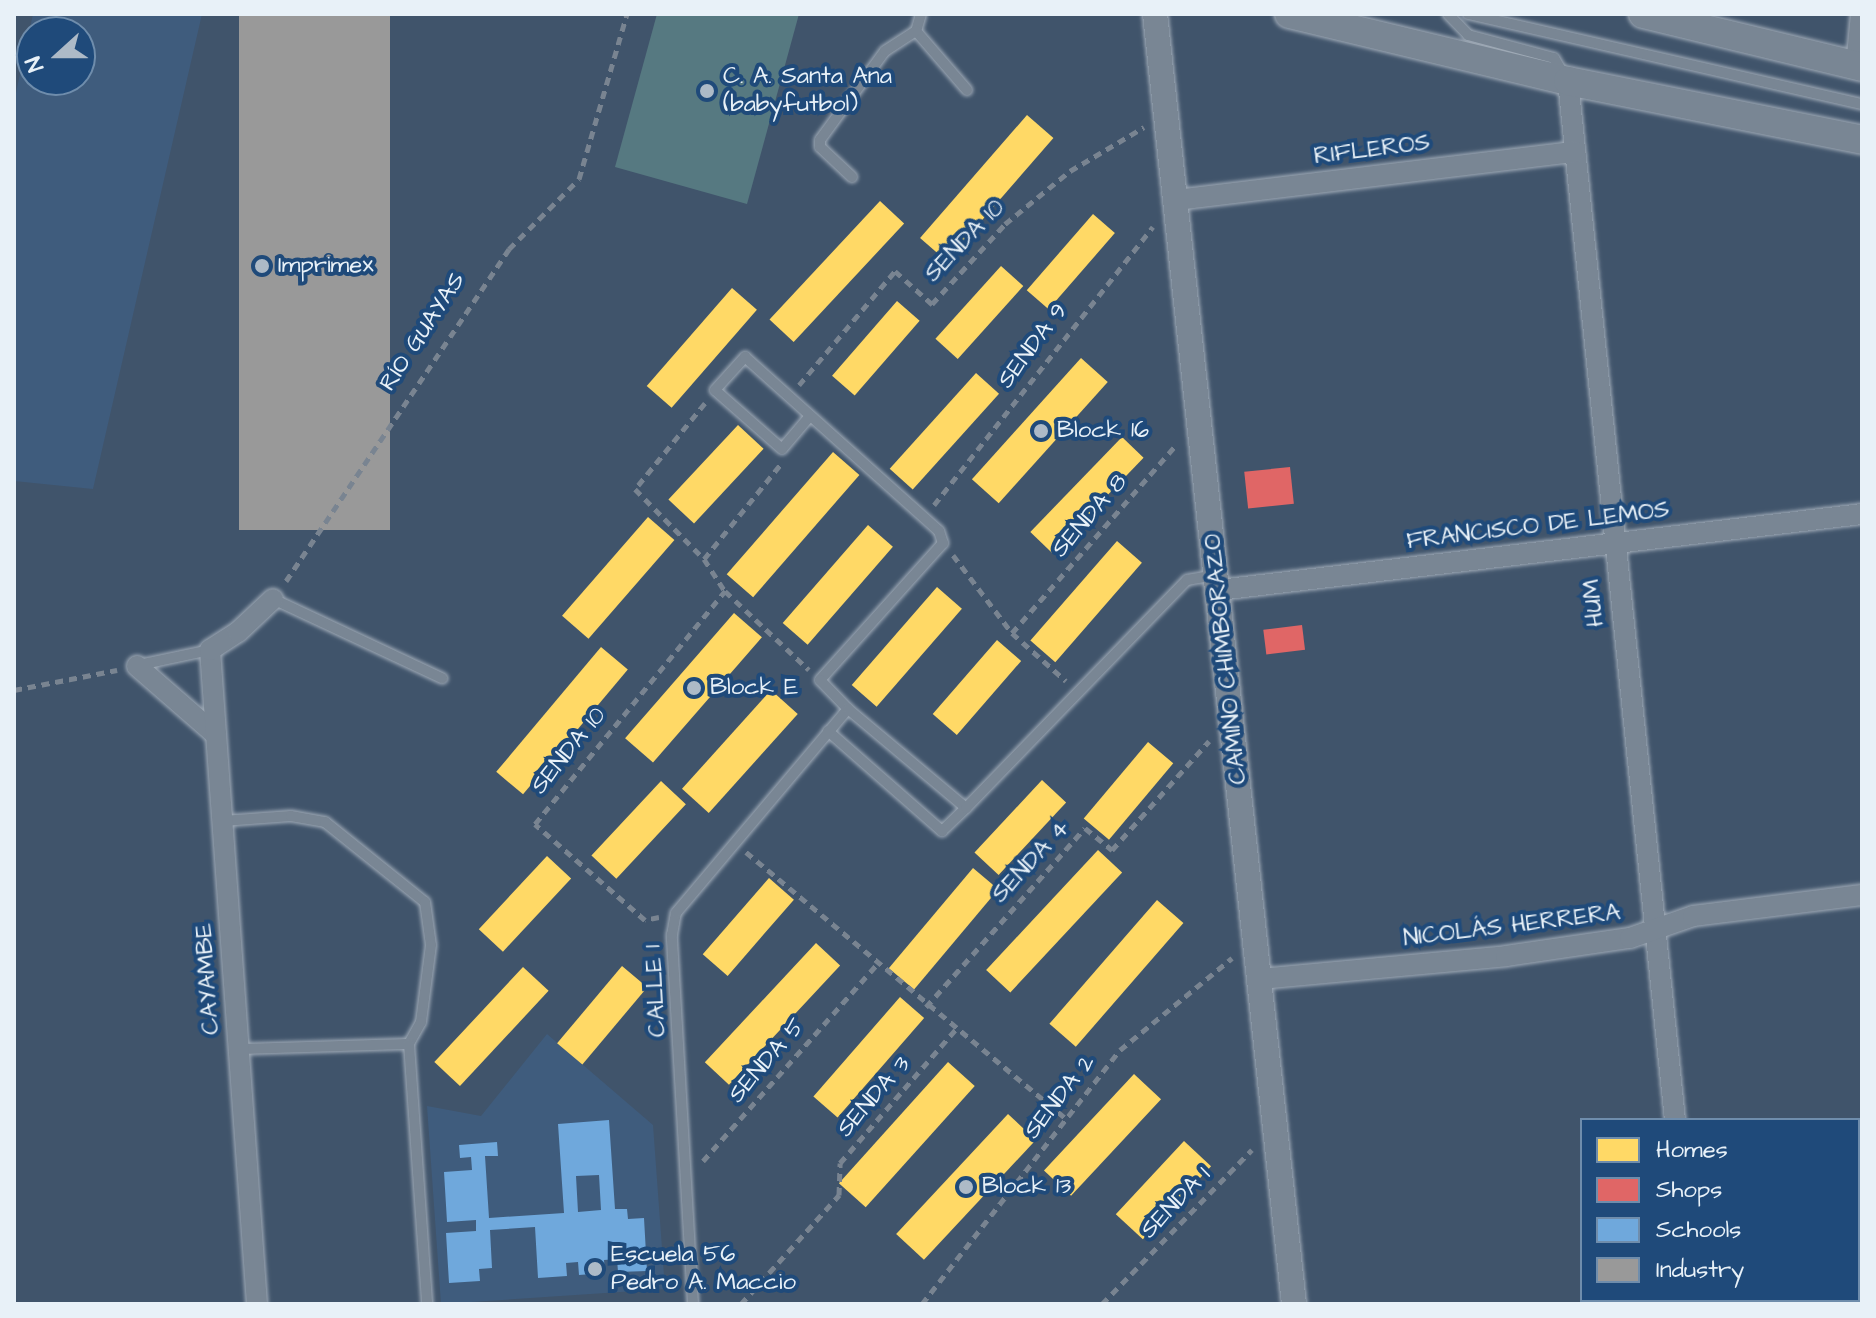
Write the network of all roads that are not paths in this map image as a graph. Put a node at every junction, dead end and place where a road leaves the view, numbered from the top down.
1 (921, 14) edge
2 (1155, 14) edge
3 (1289, 14) edge
4 (1448, 14) edge
5 (1468, 14) edge
6 (1643, 14) edge
7 (1861, 14) edge
8 (916, 31) junction
9 (1859, 66) edge
10 (1568, 81) junction
11 (967, 90) dead end
12 (1862, 104) edge
13 (1862, 140) edge
14 (1575, 152) junction
15 (852, 177) dead end
16 (1176, 200) junction
17 (810, 416) junction
18 (1862, 514) edge
19 (1614, 544) junction
20 (1218, 582) junction
21 (273, 599) joint
22 (210, 650) junction
23 (137, 666) joint
24 (442, 678) dead end
25 (848, 709) junction
26 (828, 731) junction
27 (216, 735) junction
28 (966, 808) junction
29 (223, 821) junction
30 (1862, 895) edge
31 (1655, 930) junction
32 (1260, 979) junction
33 (409, 1044) junction
34 (239, 1049) junction
35 (1675, 1118) edge
36 (257, 1304) edge
37 (427, 1304) edge
38 (693, 1304) edge
39 (1294, 1304) edge

1 - 8 lane
2 - 16 street, CAMINO CHIMBORAZO
3 - 10 main road
4 - 10 lane
5 - 12 lane
6 - 9 main road
7 - 9 street
8 - 11 lane
8 - 15 lane
10 - 13 main road
10 - 14 street, HUM
14 - 16 street, RIFLEROS
14 - 19 street, HUM
16 - 20 street, CAMINO CHIMBORAZO
17 - 17 lane
17 - 25 lane
18 - 19 street, FRANCISCO DE LEMOS
19 - 20 street, FRANCISCO DE LEMOS
19 - 31 street, HUM
20 - 28 lane
20 - 32 street, CAMINO CHIMBORAZO
21 - 22 street
21 - 24 lane
22 - 23 lane
22 - 27 street, CAYAMBE
23 - 27 street
25 - 26 lane, CALLE 1
25 - 28 lane
26 - 28 lane
26 - 38 lane, CALLE 1
27 - 29 street, CAYAMBE
29 - 33 lane
29 - 34 street, CAYAMBE
30 - 31 street, NICOLÁS HERRERA
31 - 32 street, NICOLÁS HERRERA
31 - 35 street, HUM
32 - 39 street, CAMINO CHIMBORAZO
33 - 34 lane
33 - 37 lane
34 - 36 street, CAYAMBE

